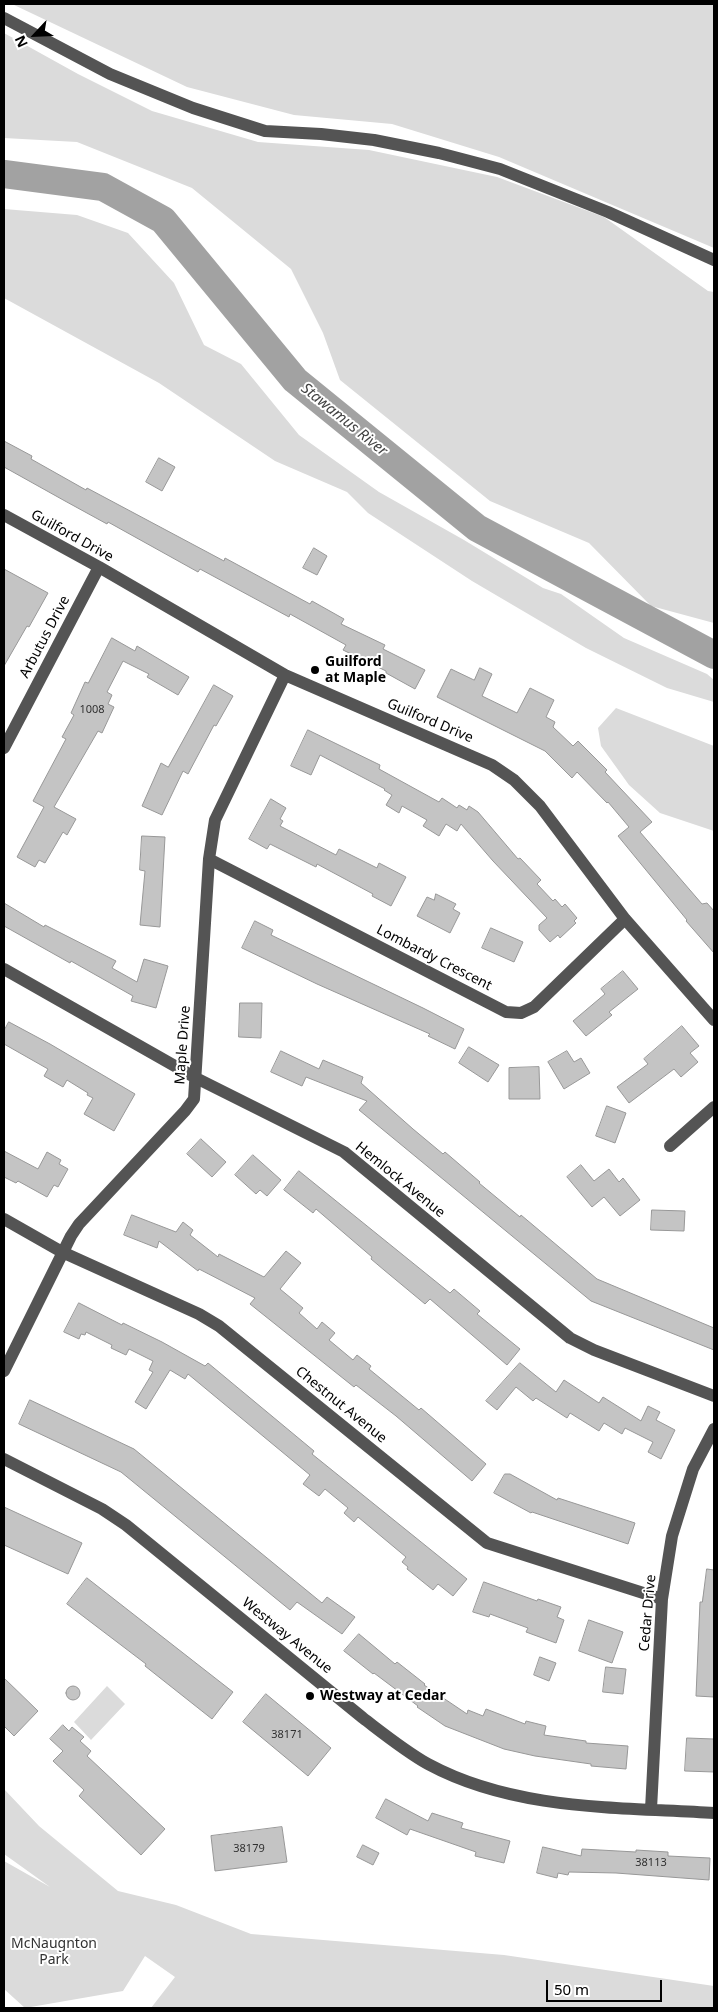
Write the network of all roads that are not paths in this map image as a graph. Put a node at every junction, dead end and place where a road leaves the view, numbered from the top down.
1 (4, 18) edge
2 (714, 260) edge
3 (4, 515) edge
4 (100, 568) junction
5 (285, 675) junction
6 (4, 748) edge
7 (209, 859) junction
8 (625, 919) junction
9 (4, 969) edge
10 (714, 1020) edge
11 (196, 1078) junction
12 (714, 1107) edge
13 (670, 1146) dead end
14 (4, 1219) edge
15 (62, 1252) junction
16 (4, 1371) edge
17 (714, 1396) edge
18 (714, 1429) edge
19 (4, 1459) edge
20 (662, 1599) junction
21 (651, 1809) junction
22 (714, 1813) edge

1 - 2 street
3 - 4 street, Guilford Drive
4 - 5 street, Guilford Drive
4 - 6 street, Arbutus Drive
5 - 7 street, Maple Drive
5 - 8 street, Guilford Drive
7 - 8 street, Lombardy Crescent
7 - 11 street, Maple Drive
8 - 10 street, Guilford Drive
9 - 11 street, Hemlock Avenue
11 - 15 street, Maple Drive
11 - 17 street, Hemlock Avenue
12 - 13 street
14 - 15 street, Chestnut Avenue
15 - 16 street, Maple Drive
15 - 20 street, Chestnut Avenue
18 - 20 street, Cedar Drive
19 - 21 street, Westway Avenue
20 - 21 street, Cedar Drive
21 - 22 street, Westway Avenue

